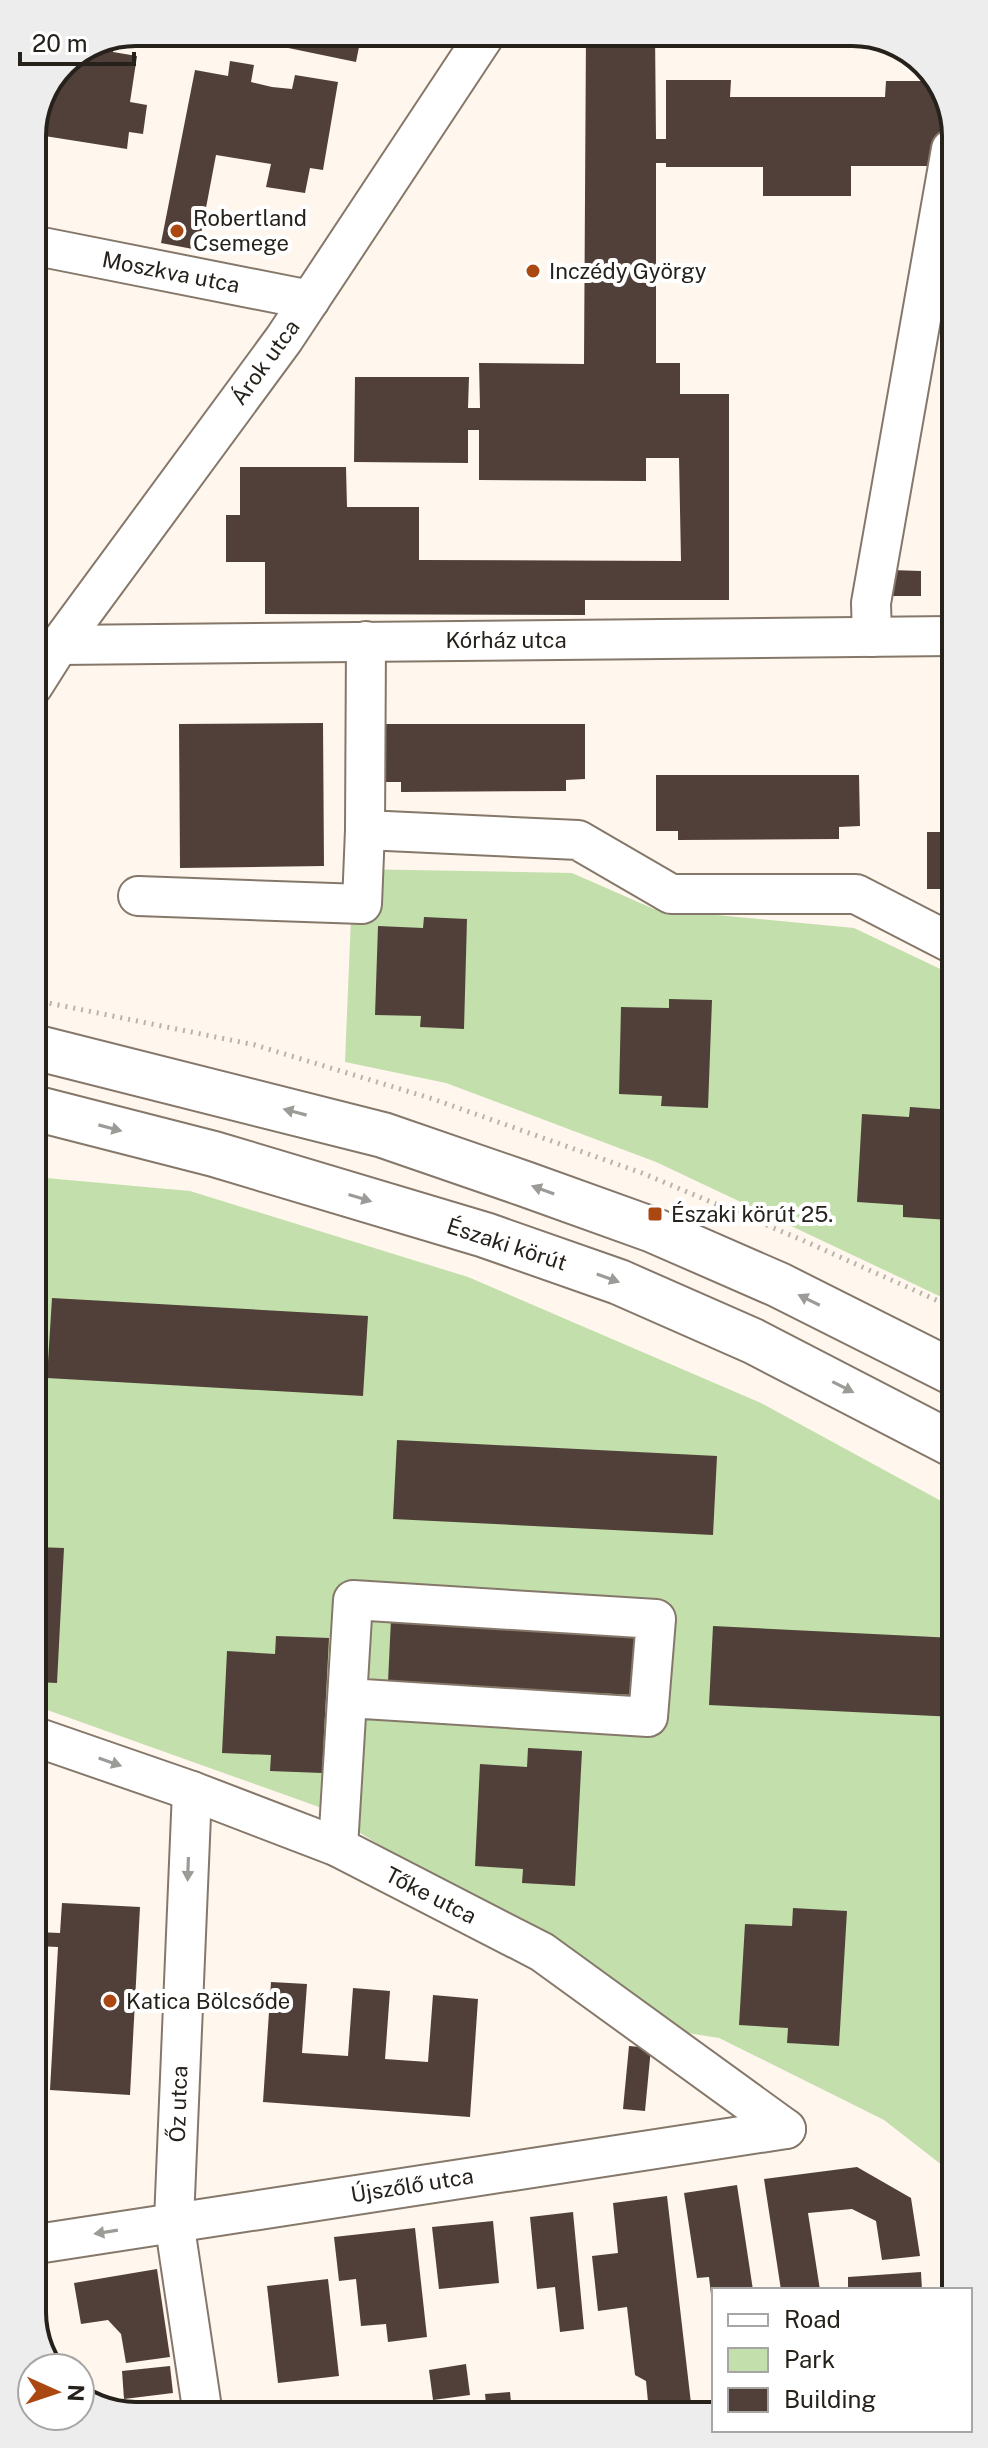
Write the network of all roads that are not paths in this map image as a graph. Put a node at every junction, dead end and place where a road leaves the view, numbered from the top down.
1 (478, 46) edge
2 (942, 200) edge
3 (46, 248) edge
4 (310, 300) junction
5 (942, 636) edge
6 (872, 637) junction
7 (366, 641) junction
8 (59, 645) junction
9 (46, 666) edge
10 (365, 830) junction
11 (138, 896) dead end
12 (942, 938) edge
13 (46, 1050) edge
14 (46, 1111) edge
15 (942, 1367) edge
16 (942, 1439) edge
17 (348, 1698) junction
18 (46, 1740) edge
19 (192, 1791) junction
20 (338, 1847) junction
21 (786, 2129) joint
22 (174, 2221) junction
23 (46, 2242) edge
24 (201, 2402) edge

1 - 4 street, Árok utca
2 - 6 street
3 - 4 street, Moszkva utca
4 - 8 street, Árok utca
5 - 6 street, Kórház utca
6 - 7 street, Kórház utca
7 - 8 street, Kórház utca
7 - 10 street
8 - 9 street, Árok utca
10 - 11 street
10 - 12 street
15 -> 13 main road
14 -> 16 main road, Északi körút
17 - 17 street
17 - 20 street
18 -> 19 street, Tőke utca
19 - 20 street, Tőke utca
19 -> 22 street, Őz utca
20 - 21 street, Tőke utca
21 - 22 street, Újszőlő utca
22 -> 23 street, Újszőlő utca
22 - 24 street, Őz utca

